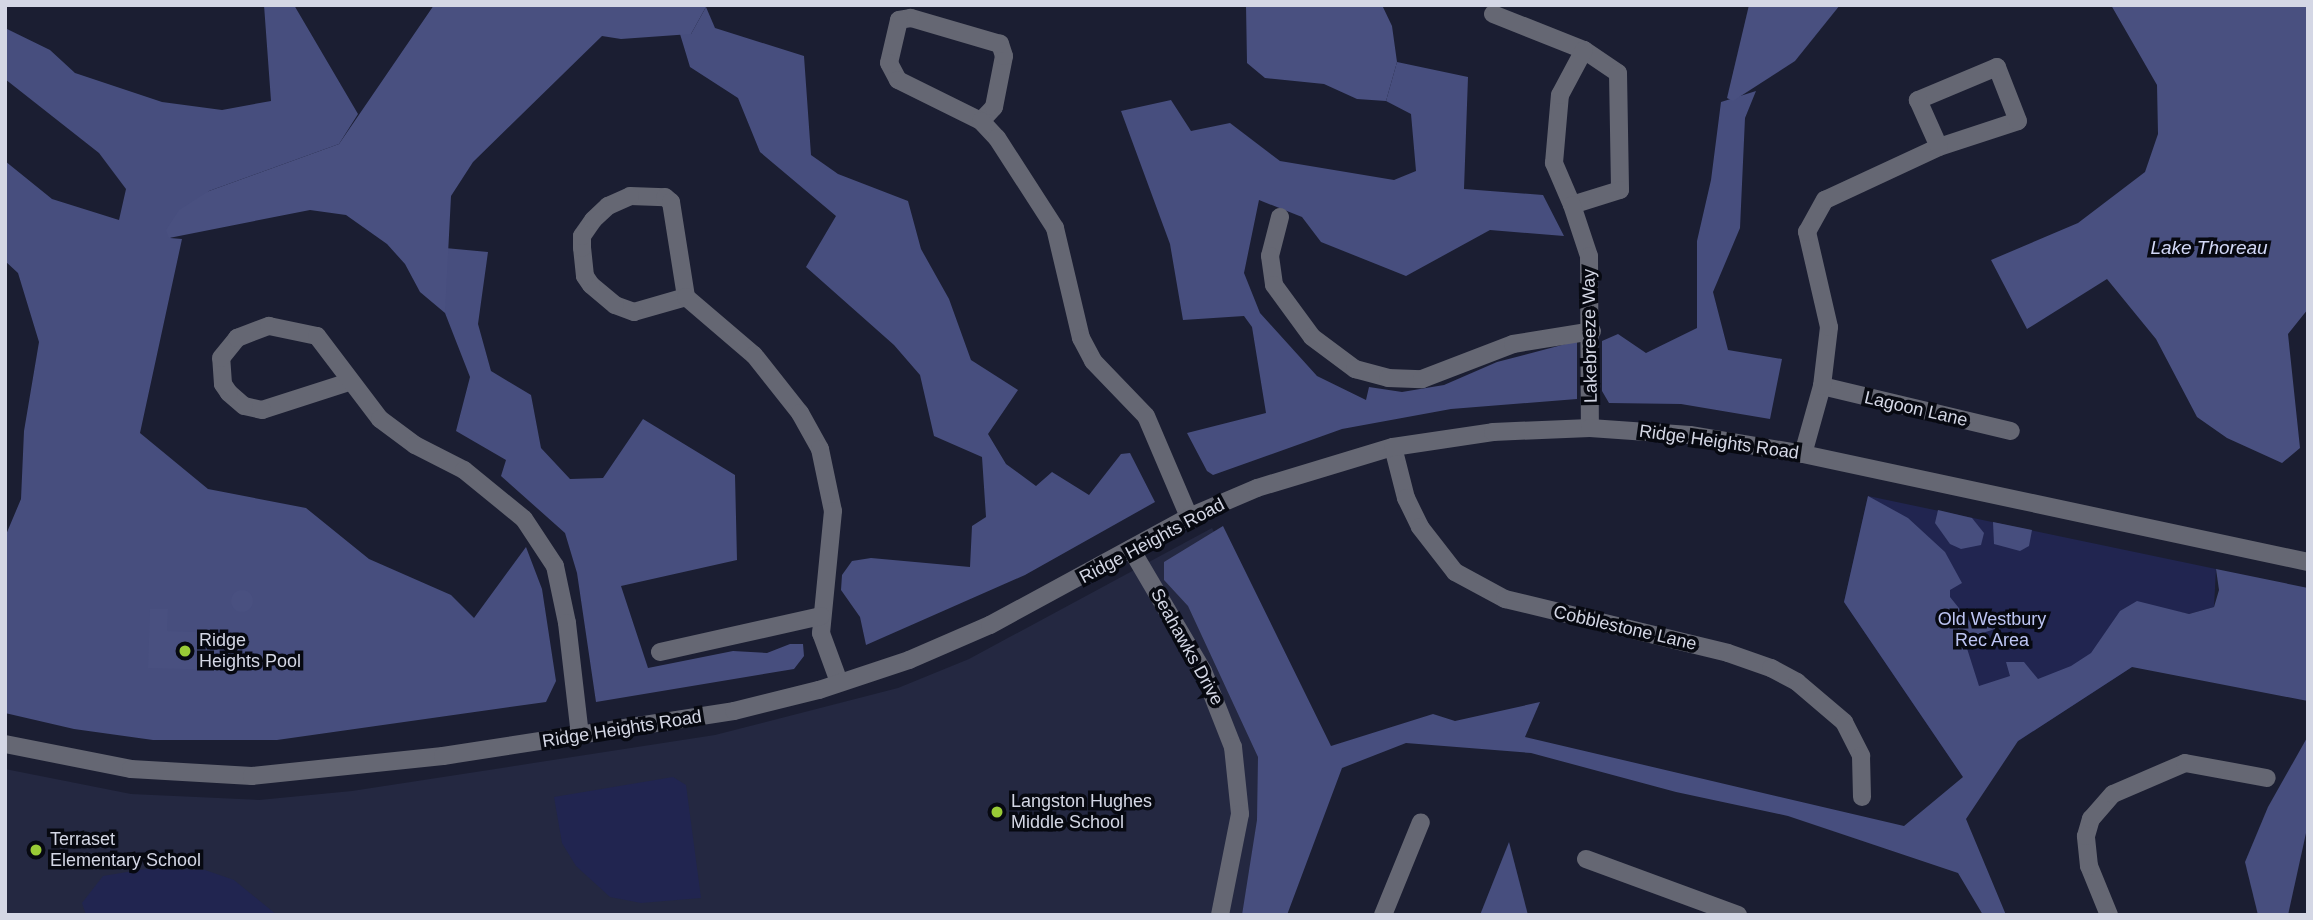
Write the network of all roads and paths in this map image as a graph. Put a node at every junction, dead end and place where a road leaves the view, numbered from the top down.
1 (1493, 14) dead end
2 (1584, 50) junction
3 (981, 121) junction
4 (1939, 147) junction
5 (1572, 205) junction
6 (1280, 217) dead end
7 (686, 297) junction
8 (1592, 331) junction
9 (349, 382) junction
10 (1822, 386) junction
11 (1590, 428) junction
12 (2011, 431) dead end
13 (1393, 447) junction
14 (1803, 454) junction
15 (1189, 517) junction
16 (1131, 549) junction
17 (2308, 562) edge
18 (821, 616) junction
19 (660, 652) dead end
20 (839, 682) junction
21 (580, 735) junction
22 (5, 744) edge
23 (2267, 778) dead end
24 (1862, 797) dead end
25 (1421, 821) dead end
26 (1586, 859) dead end
27 (1220, 915) edge
28 (1383, 915) edge
29 (1738, 915) edge
30 (2109, 915) edge

1 - 2 street
2 - 5 street, Lakebreeze Way
2 - 5 street
3 - 3 street
3 - 15 street
4 - 4 street
4 - 10 street
5 - 8 street, Lakebreeze Way
6 - 8 street
7 - 7 street
7 - 18 street
8 - 11 street, Lakebreeze Way
9 - 9 street
9 - 21 street
10 - 12 street, Lagoon Lane
10 - 14 street
11 - 13 street, Ridge Heights Road
11 - 14 street, Ridge Heights Road
13 - 15 street, Ridge Heights Road
13 - 24 street, Cobblestone Lane
14 - 17 street, Ridge Heights Road
15 - 16 street, Ridge Heights Road
16 - 20 street, Ridge Heights Road
16 - 27 street, Seahawks Drive
18 - 19 street
18 - 20 street
20 - 21 street, Ridge Heights Road
21 - 22 street, Ridge Heights Road
23 - 30 street
25 - 28 street
26 - 29 street

